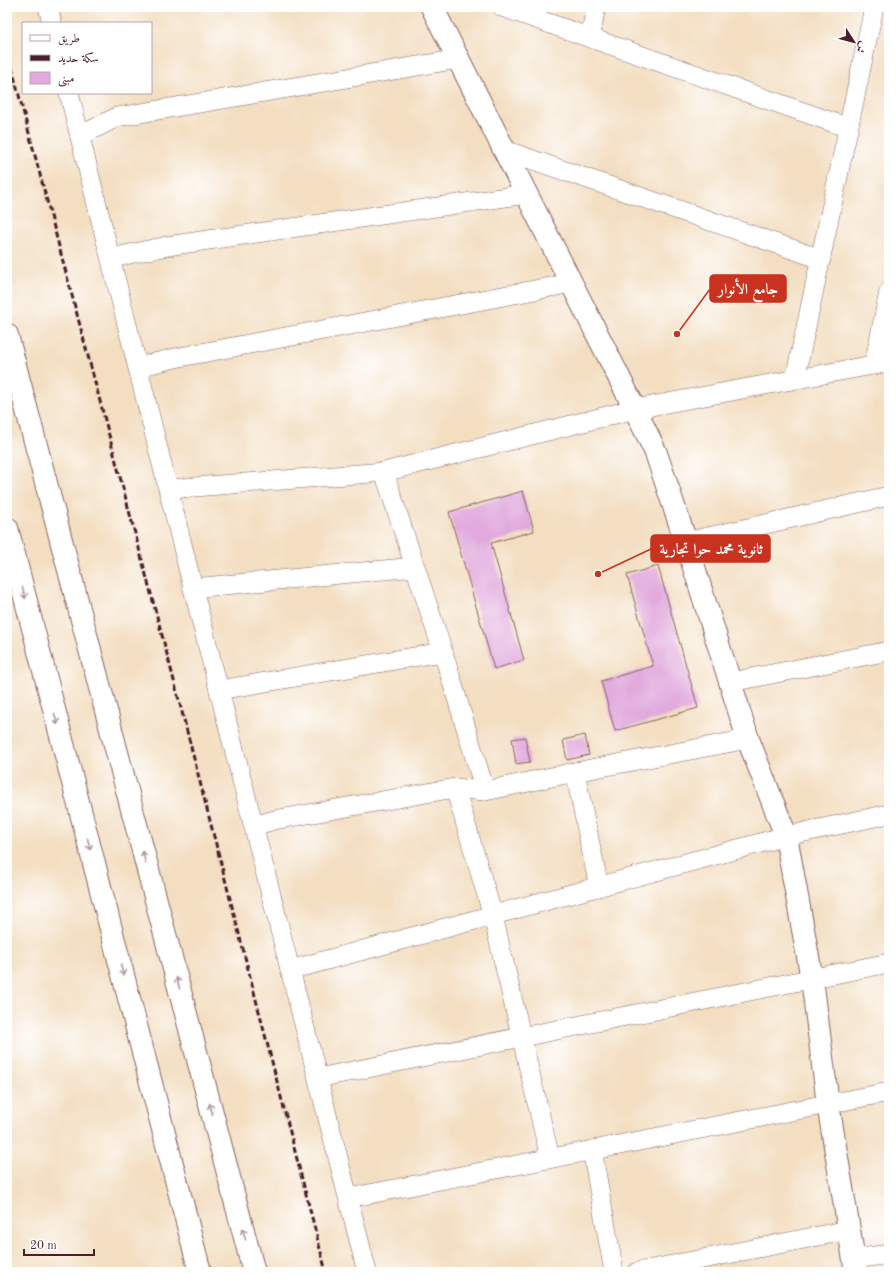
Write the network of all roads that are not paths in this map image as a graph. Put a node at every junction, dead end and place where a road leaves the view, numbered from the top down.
1 (48, 7) edge
2 (432, 7) edge
3 (502, 7) edge
4 (596, 7) edge
5 (874, 7) edge
6 (52, 22) edge
7 (590, 38) junction
8 (459, 60) junction
9 (69, 94) edge
10 (849, 128) junction
11 (80, 136) junction
12 (504, 150) junction
13 (527, 194) junction
14 (111, 258) junction
15 (821, 259) junction
16 (572, 284) junction
17 (889, 292) edge
18 (7, 334) edge
19 (881, 363) edge
20 (138, 367) junction
21 (795, 379) junction
22 (635, 409) junction
23 (384, 472) junction
24 (169, 489) junction
25 (889, 496) edge
26 (7, 528) edge
27 (686, 542) junction
28 (415, 567) junction
29 (193, 588) junction
30 (889, 651) edge
31 (443, 652) junction
32 (731, 682) junction
33 (219, 690) junction
34 (748, 739) junction
35 (575, 772) junction
36 (455, 788) junction
37 (485, 791) junction
38 (889, 814) edge
39 (254, 826) junction
40 (786, 836) junction
41 (599, 887) junction
42 (493, 916) junction
43 (889, 963) edge
44 (290, 970) junction
45 (812, 979) junction
46 (521, 1037) junction
47 (318, 1078) junction
48 (889, 1092) edge
49 (828, 1104) junction
50 (592, 1150) junction
51 (550, 1158) junction
52 (349, 1198) junction
53 (849, 1230) junction
54 (889, 1254) edge
55 (855, 1265) edge
56 (200, 1272) edge
57 (254, 1272) edge
58 (368, 1272) edge
59 (614, 1272) edge
60 (637, 1272) edge

1 - 6 street
2 - 8 main road
3 - 7 street
4 - 7 street
5 - 10 street
7 - 10 street
8 - 11 street
8 - 12 main road
9 - 11 street
10 - 15 street
11 - 14 street
12 - 13 main road
12 - 15 street
13 - 14 street
13 - 16 main road
14 - 20 street
15 - 21 street
16 - 20 street
16 - 22 main road
17 - 19 street
57 -> 18 main road
19 - 21 street
20 - 24 street
21 - 22 street
22 - 23 street
22 - 27 main road
23 - 24 street
23 - 28 street
24 - 29 street
25 - 27 street
26 -> 56 main road
27 - 32 main road
28 - 29 street
28 - 31 street
29 - 33 street
30 - 32 street
31 - 33 street
31 - 37 street
32 - 34 main road
33 - 39 street
34 - 35 street
34 - 40 main road
35 - 37 street
35 - 41 street
36 - 37 street
36 - 39 street
36 - 42 street
38 - 40 street
39 - 44 street
40 - 41 street
40 - 45 main road
41 - 42 street
42 - 44 street
42 - 46 street
43 - 45 street
44 - 47 street
45 - 46 street
45 - 49 main road
46 - 47 street
46 - 51 street
47 - 52 street
48 - 49 street
49 - 50 street
49 - 53 main road
50 - 51 street
50 - 59 street
51 - 52 street
52 - 58 street
53 - 55 main road
53 - 60 street
54 - 55 street

